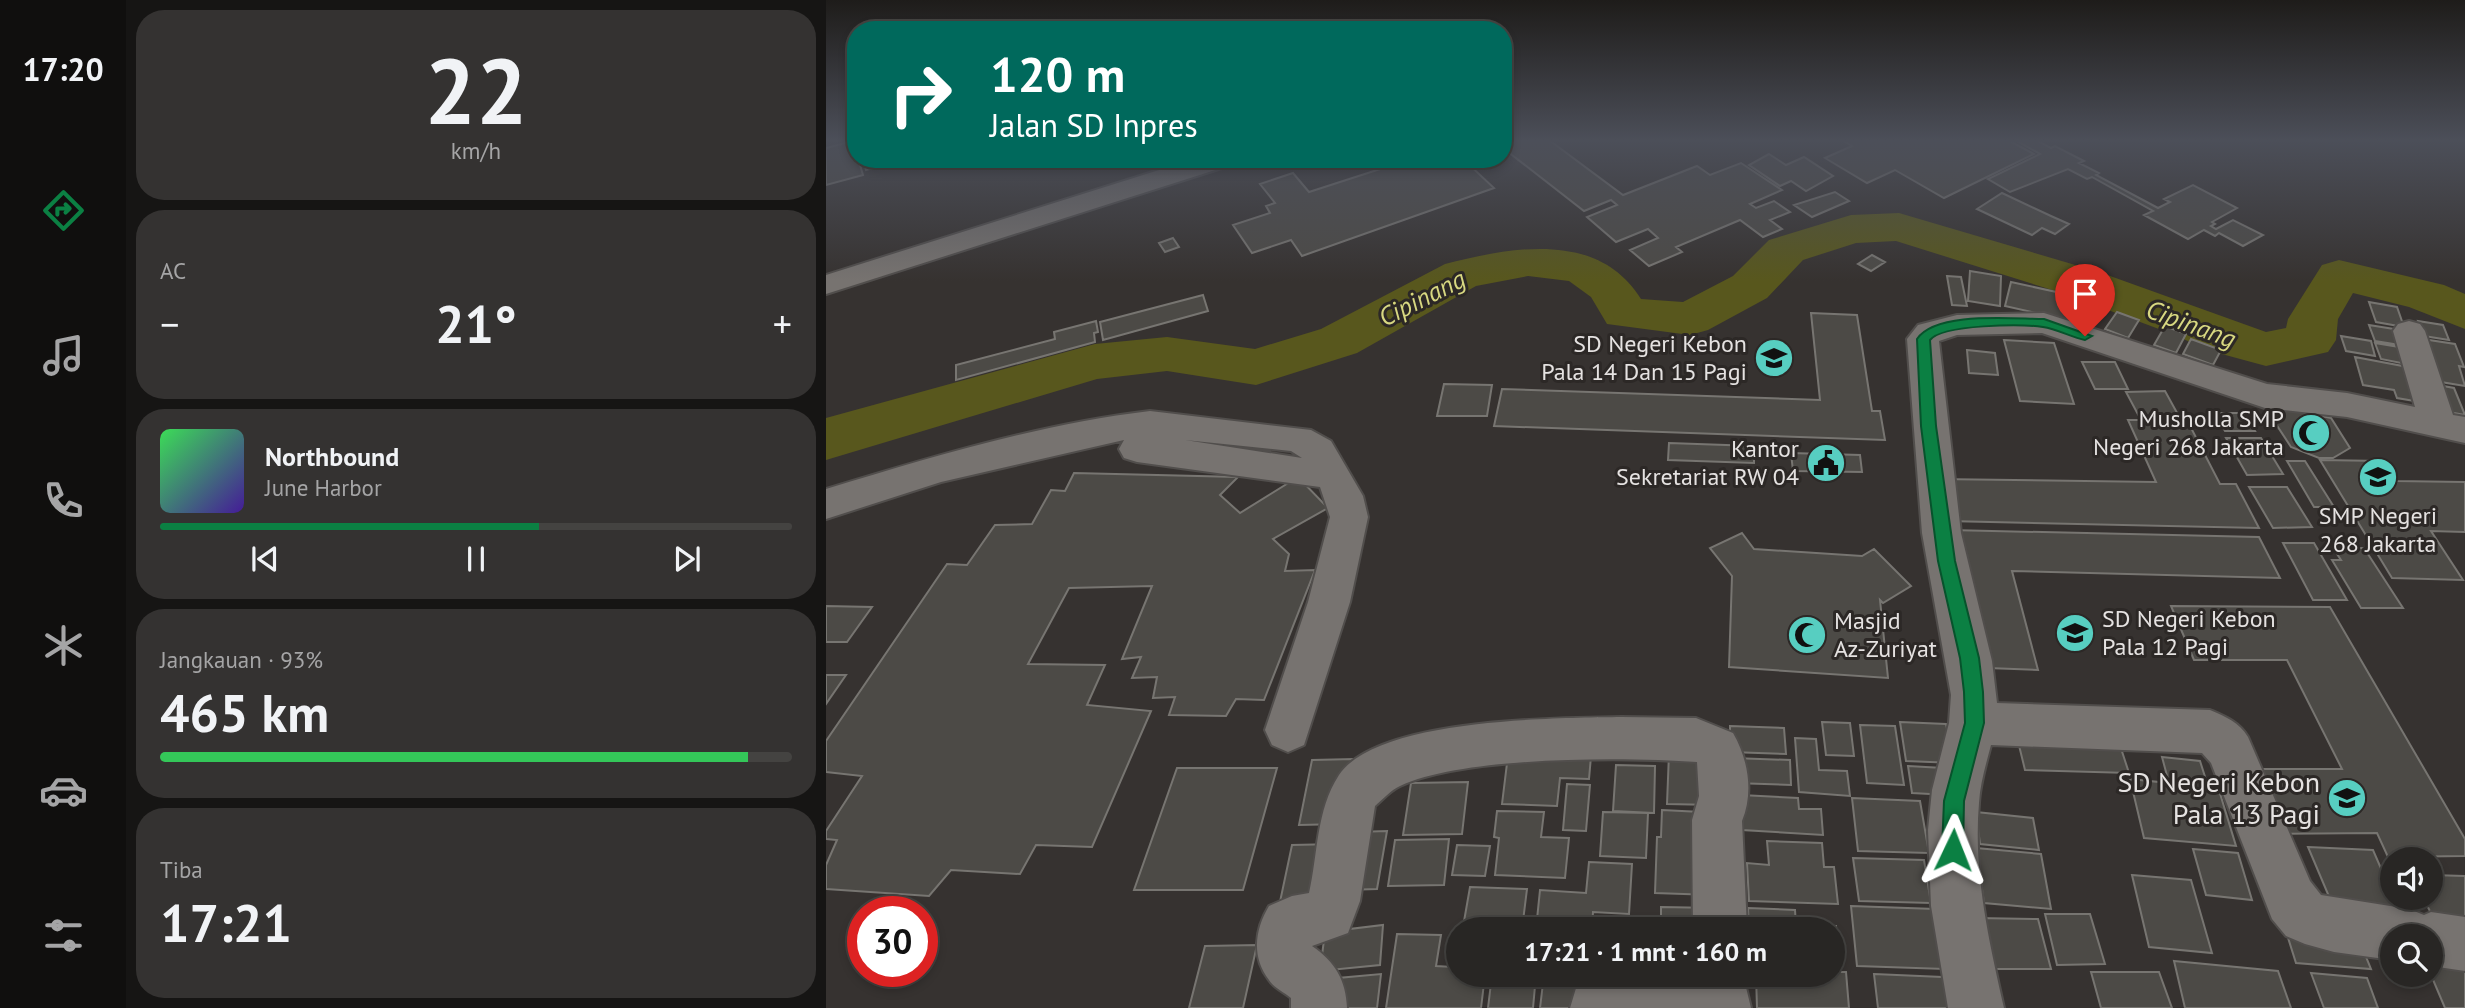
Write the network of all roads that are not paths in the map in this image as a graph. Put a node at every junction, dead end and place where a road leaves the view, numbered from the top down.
1 (1078, 187) edge
2 (1134, 187) edge
3 (826, 266) edge
4 (826, 285) edge
5 (2410, 331) dead end
6 (2451, 427) edge
7 (1333, 474) junction
8 (826, 504) edge
9 (826, 528) edge
10 (1975, 723) junction
11 (1288, 730) dead end
12 (1720, 917) edge
13 (2380, 932) edge
14 (2443, 941) edge
15 (2465, 944) edge
16 (1721, 991) edge
17 (1319, 1008) edge
18 (1598, 1008) edge
19 (1976, 1008) edge

1 - 3 street
2 - 4 street
5 - 6 street
6 - 10 street
7 - 8 street
7 - 9 street
7 - 11 street
10 - 13 street
10 - 19 street
12 - 17 street
14 - 15 street
16 - 18 street

